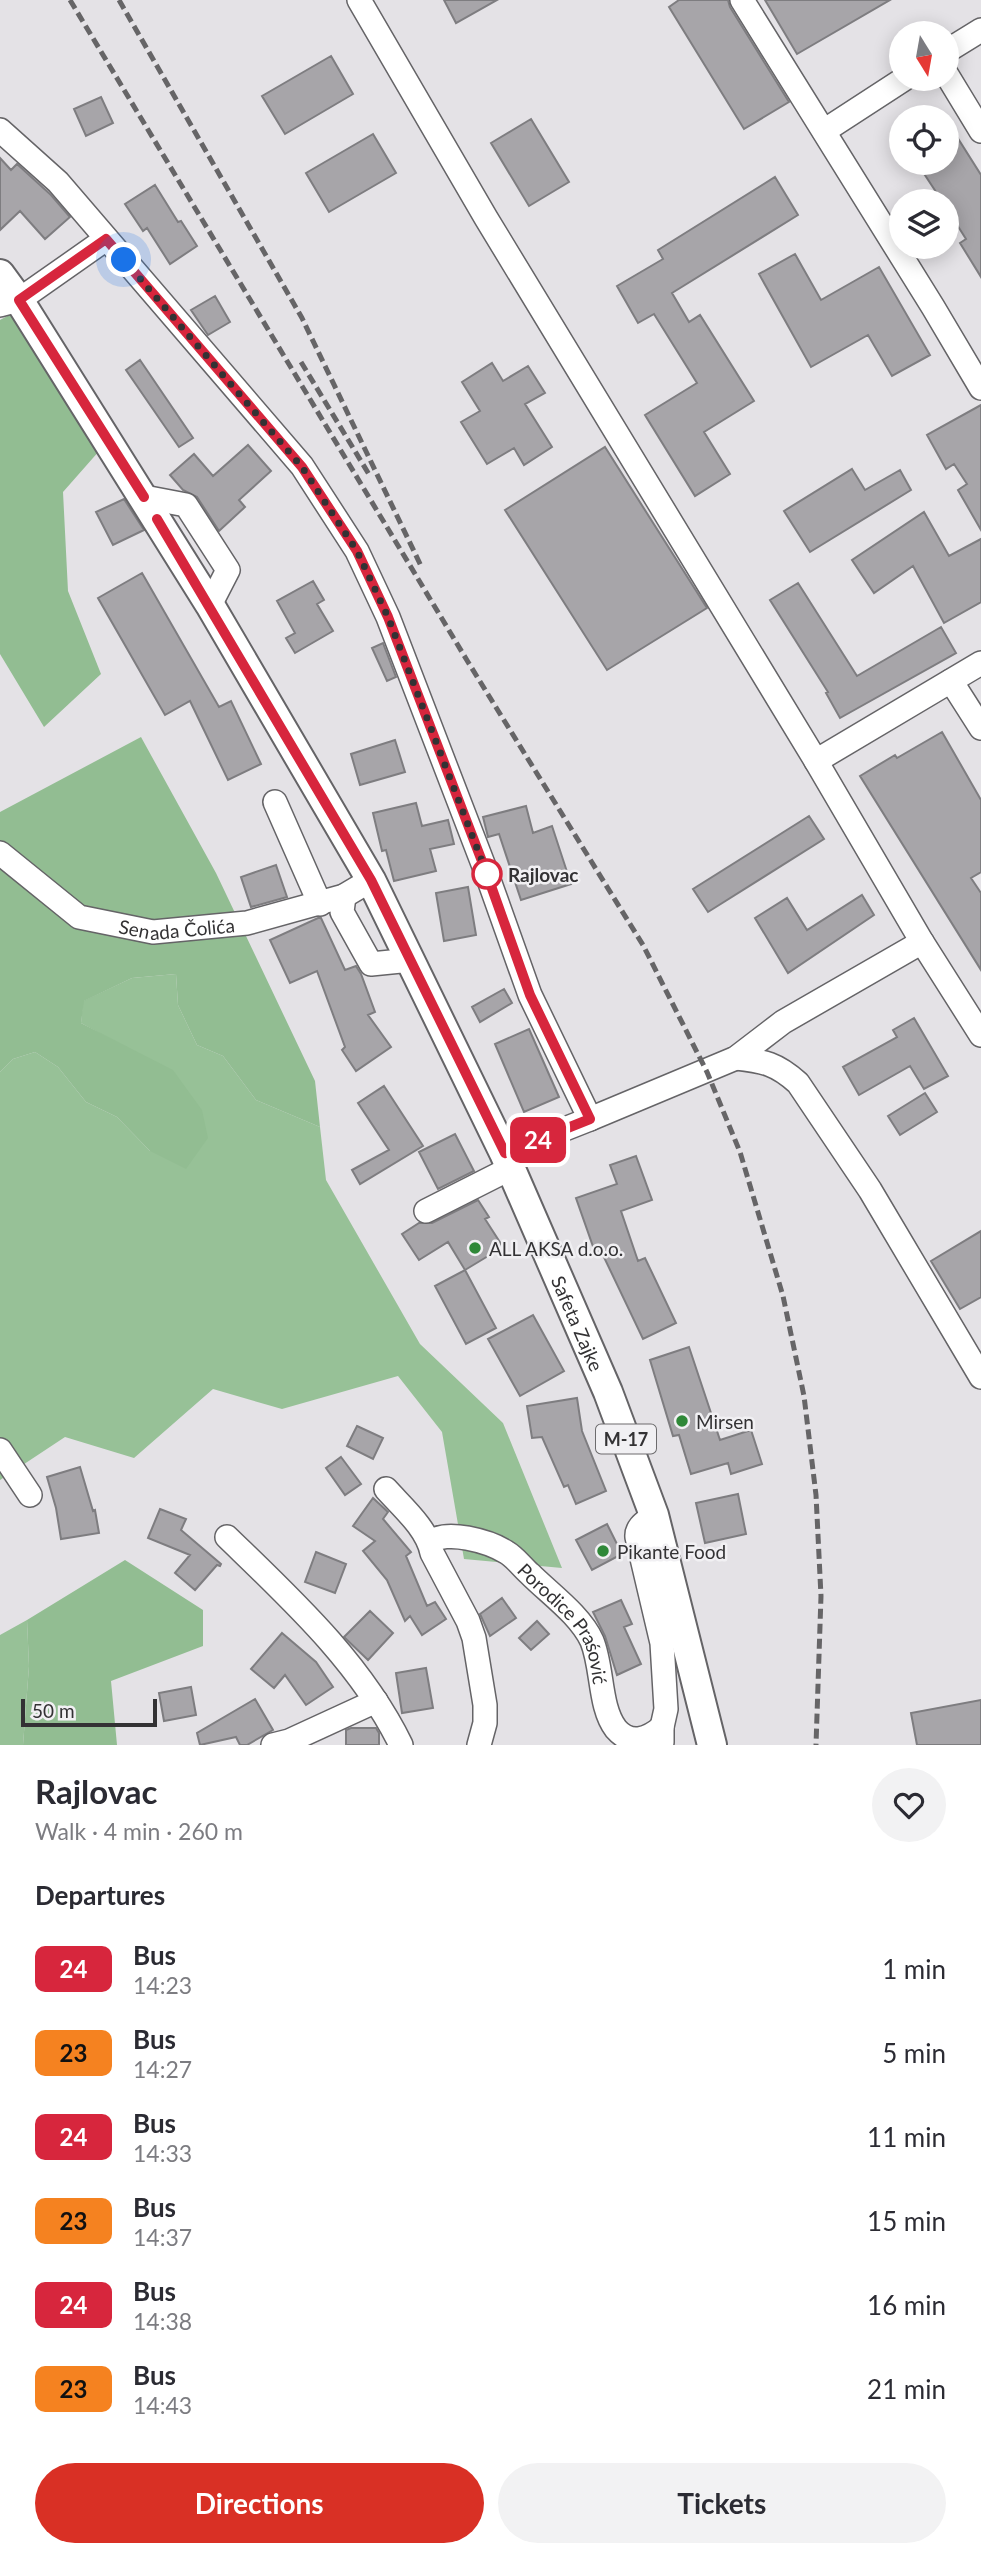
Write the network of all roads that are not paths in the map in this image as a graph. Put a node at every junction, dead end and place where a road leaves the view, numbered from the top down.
1 (359, 0) edge
2 (742, 0) edge
3 (981, 30) edge
4 (959, 44) edge
5 (889, 89) edge
6 (957, 91) edge
7 (0, 130) edge
8 (824, 131) junction
9 (981, 131) edge
10 (106, 239) junction
11 (0, 274) edge
12 (10, 303) edge
13 (981, 388) edge
14 (981, 663) edge
15 (951, 681) junction
16 (981, 728) edge
17 (816, 761) junction
18 (275, 802) dead end
19 (0, 853) edge
20 (371, 880) junction
21 (344, 896) junction
22 (320, 904) junction
23 (922, 942) junction
24 (411, 960) junction
25 (981, 1035) edge
26 (736, 1058) junction
27 (590, 1119) junction
28 (508, 1160) junction
29 (426, 1211) dead end
30 (981, 1377) edge
31 (0, 1450) edge
32 (386, 1489) dead end
33 (30, 1495) dead end
34 (654, 1515) junction
35 (228, 1537) dead end
36 (430, 1543) junction
37 (376, 1701) junction
38 (662, 1736) edge
39 (273, 1745) edge
40 (401, 1745) edge
41 (479, 1745) edge
42 (712, 1745) edge

1 - 17 street
2 - 8 street
3 - 4 street
5 - 8 street
6 - 9 street
7 - 10 street
8 - 13 street
10 - 12 street
10 - 27 street
11 - 12 main road, Safeta Zajke / M-17
12 - 20 main road, Safeta Zajke / M-17
14 - 15 street
15 - 16 street
15 - 17 street
17 - 23 street
18 - 22 street
19 - 22 street, Senada Čolića
20 - 21 street, Senada Čolića
20 - 24 main road, Safeta Zajke / M-17
21 - 22 street, Senada Čolića
21 - 24 street
23 - 25 street
23 - 26 street
24 - 28 main road, Safeta Zajke / M-17
26 - 27 street
26 - 30 street
27 - 28 street
28 - 29 street
28 - 34 main road, Safeta Zajke / M-17
31 - 33 street
32 - 36 street
34 - 38 street, Porodice Praśović
34 - 42 main road, Safeta Zajke / M-17
35 - 37 street
36 - 38 street, Porodice Praśović
36 - 41 street
37 - 39 street
37 - 40 street

